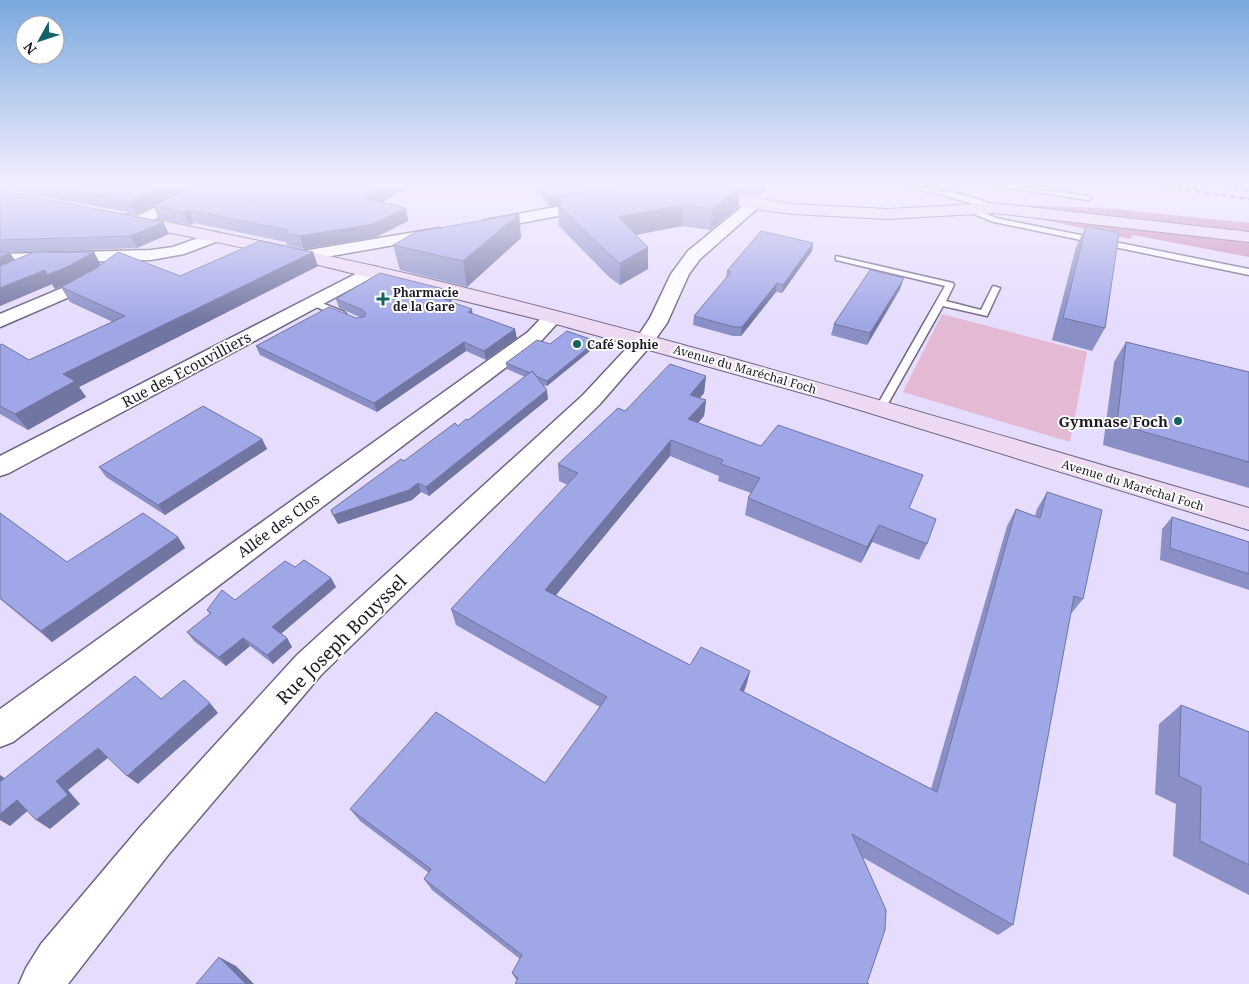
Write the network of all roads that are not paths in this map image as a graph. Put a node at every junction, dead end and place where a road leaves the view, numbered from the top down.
1 (189, 231) edge
2 (456, 231) edge
3 (722, 231) edge
4 (1048, 231) edge
5 (1196, 231) edge
6 (215, 236) junction
7 (1249, 237) edge
8 (55, 256) junction
9 (304, 256) junction
10 (123, 257) junction
11 (839, 258) dead end
12 (0, 260) edge
13 (27, 267) edge
14 (371, 271) junction
15 (1249, 272) edge
16 (996, 288) dead end
17 (312, 302) junction
18 (940, 302) junction
19 (552, 318) junction
20 (354, 319) edge
21 (0, 321) edge
22 (645, 340) junction
23 (880, 408) junction
24 (0, 467) edge
25 (1249, 520) edge
26 (0, 730) edge
27 (42, 984) edge

1 - 6 main road, Avenue du Maréchal Foch
2 - 9 street
3 - 22 street, Rue Joseph Bouyssel
4 - 15 lane
5 - 7 main road
6 - 9 main road, Avenue du Maréchal Foch
6 - 10 street
8 - 10 street
8 - 12 street
8 - 13 lane
9 - 14 main road, Avenue du Maréchal Foch
10 - 21 street
11 - 18 lane
14 - 17 street, Rue des Ecouvilliers
14 - 19 main road, Avenue du Maréchal Foch
16 - 18 lane
17 - 20 lane
17 - 24 street, Rue des Ecouvilliers
18 - 23 lane
19 - 22 main road, Avenue du Maréchal Foch
19 - 26 street, Allée des Clos
22 - 23 main road, Avenue du Maréchal Foch
22 - 27 street, Rue Joseph Bouyssel
23 - 25 main road, Avenue du Maréchal Foch

